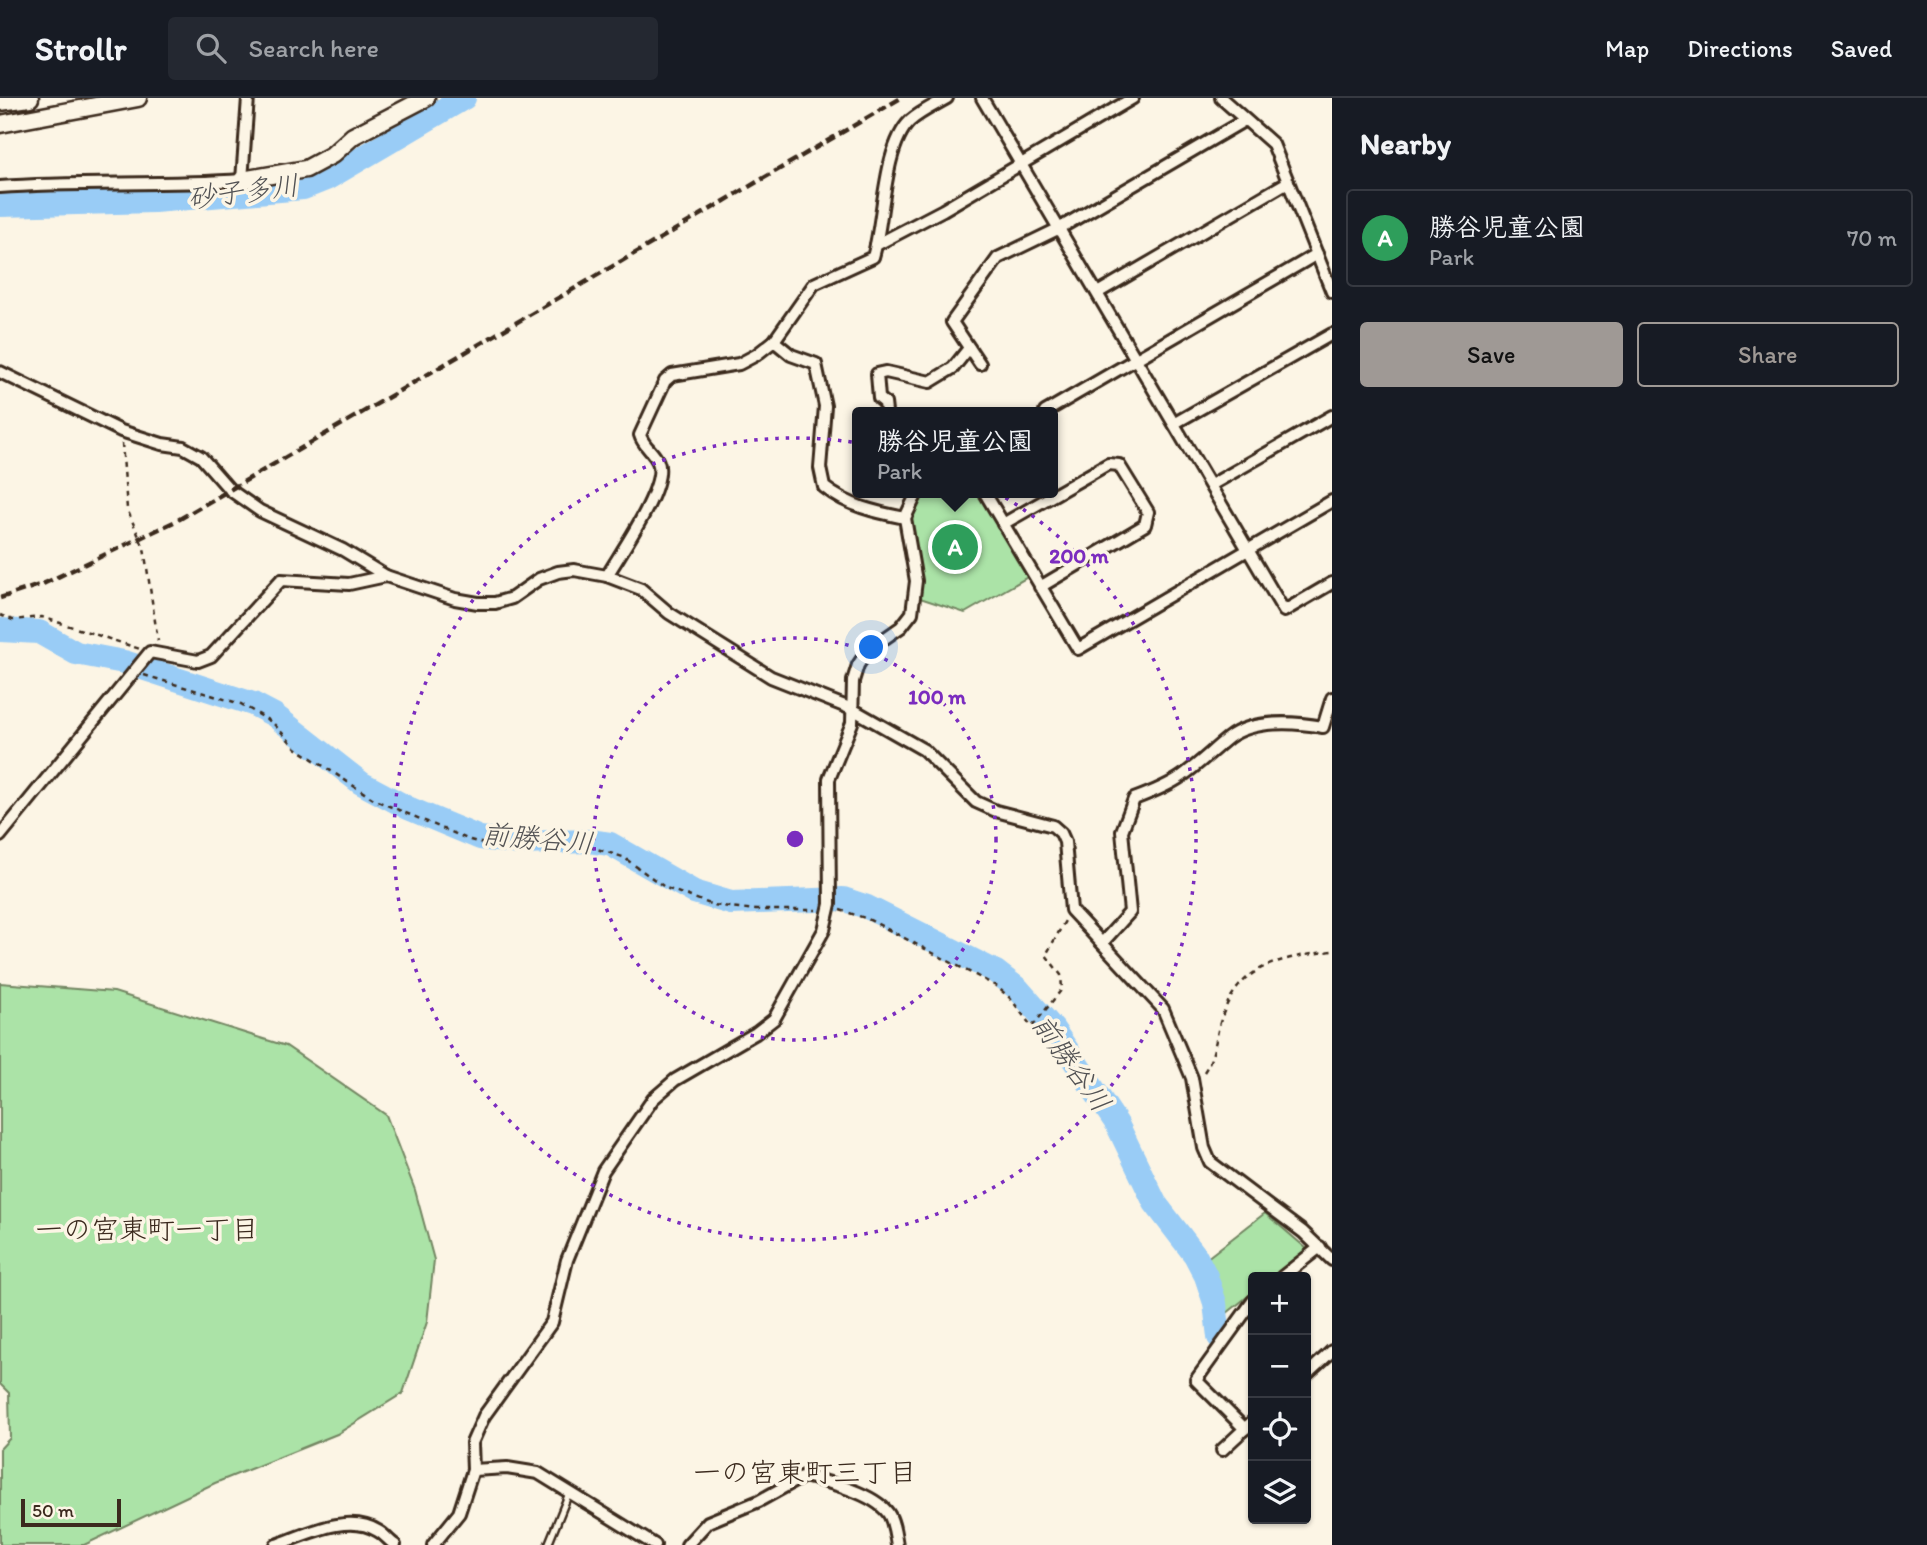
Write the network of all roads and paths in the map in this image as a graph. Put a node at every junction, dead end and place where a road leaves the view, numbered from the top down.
1 (30, 98) edge
2 (138, 98) edge
3 (248, 98) edge
4 (426, 98) edge
5 (947, 98) edge
6 (982, 98) edge
7 (1133, 98) edge
8 (1221, 98) edge
9 (0, 102) edge
10 (1245, 120) junction
11 (0, 124) edge
12 (1022, 163) junction
13 (242, 180) junction
14 (1288, 182) junction
15 (0, 187) edge
16 (1060, 228) junction
17 (876, 245) junction
18 (1317, 254) junction
19 (1099, 292) junction
20 (1332, 292) edge
21 (1332, 334) edge
22 (774, 341) junction
23 (969, 348) junction
24 (1138, 358) junction
25 (980, 364) dead end
26 (0, 372) edge
27 (885, 407) edge
28 (1054, 407) edge
29 (1332, 416) edge
30 (1175, 423) junction
31 (121, 431) junction
32 (1211, 485) junction
33 (1058, 493) edge
34 (910, 498) edge
35 (988, 498) edge
36 (1048, 498) edge
37 (1332, 501) edge
38 (905, 517) junction
39 (1003, 524) junction
40 (1248, 549) junction
41 (386, 576) junction
42 (607, 576) junction
43 (1332, 583) edge
44 (1040, 587) junction
45 (0, 614) edge
46 (154, 652) junction
47 (135, 672) junction
48 (1332, 698) edge
49 (852, 709) junction
50 (0, 836) edge
51 (832, 908) junction
52 (1071, 911) junction
53 (1103, 942) junction
54 (1332, 951) edge
55 (1194, 1087) junction
56 (1320, 1247) junction
57 (1332, 1260) edge
58 (1288, 1272) edge
59 (1248, 1308) edge
60 (1332, 1352) edge
61 (1311, 1371) edge
62 (1248, 1424) edge
63 (1248, 1426) edge
64 (1222, 1450) dead end
65 (473, 1470) junction
66 (569, 1492) junction
67 (275, 1545) edge
68 (395, 1545) edge
69 (433, 1545) edge
70 (548, 1545) edge
71 (655, 1545) edge
72 (687, 1545) edge
73 (897, 1545) edge

1 - 9 street
2 - 11 street
3 - 13 street
4 - 13 street
5 - 17 street
6 - 12 street
7 - 12 street
8 - 10 street
10 - 14 street
10 - 16 street
12 - 16 street
12 - 17 street
13 - 15 street
14 - 18 street
14 - 19 street
16 - 19 street
16 - 23 street
17 - 22 street
18 - 20 street
18 - 24 street
19 - 24 street
21 - 30 street
22 - 38 street
22 - 42 street
23 - 25 street
23 - 27 street
24 - 28 street
24 - 30 street
26 - 31 street
29 - 32 street
30 - 32 street
31 - 41 street
31 - 46 path
32 - 40 street
33 - 44 street
34 - 38 street
35 - 39 street
36 - 39 street
37 - 40 street
38 - 49 street
39 - 44 street
40 - 43 street
40 - 44 street
41 - 42 street
41 - 46 street
42 - 49 street
45 - 46 path
46 - 47 street
47 - 50 street
47 - 51 path
48 - 53 street
49 - 51 street
49 - 52 street
51 - 52 path
51 - 65 street
52 - 53 street
53 - 55 street
54 - 55 path
55 - 56 street
56 - 57 street
56 - 58 street
59 - 62 street
60 - 61 street
63 - 64 street
65 - 66 street
65 - 69 street
66 - 70 lane
66 - 71 street
67 - 68 street
72 - 73 street

